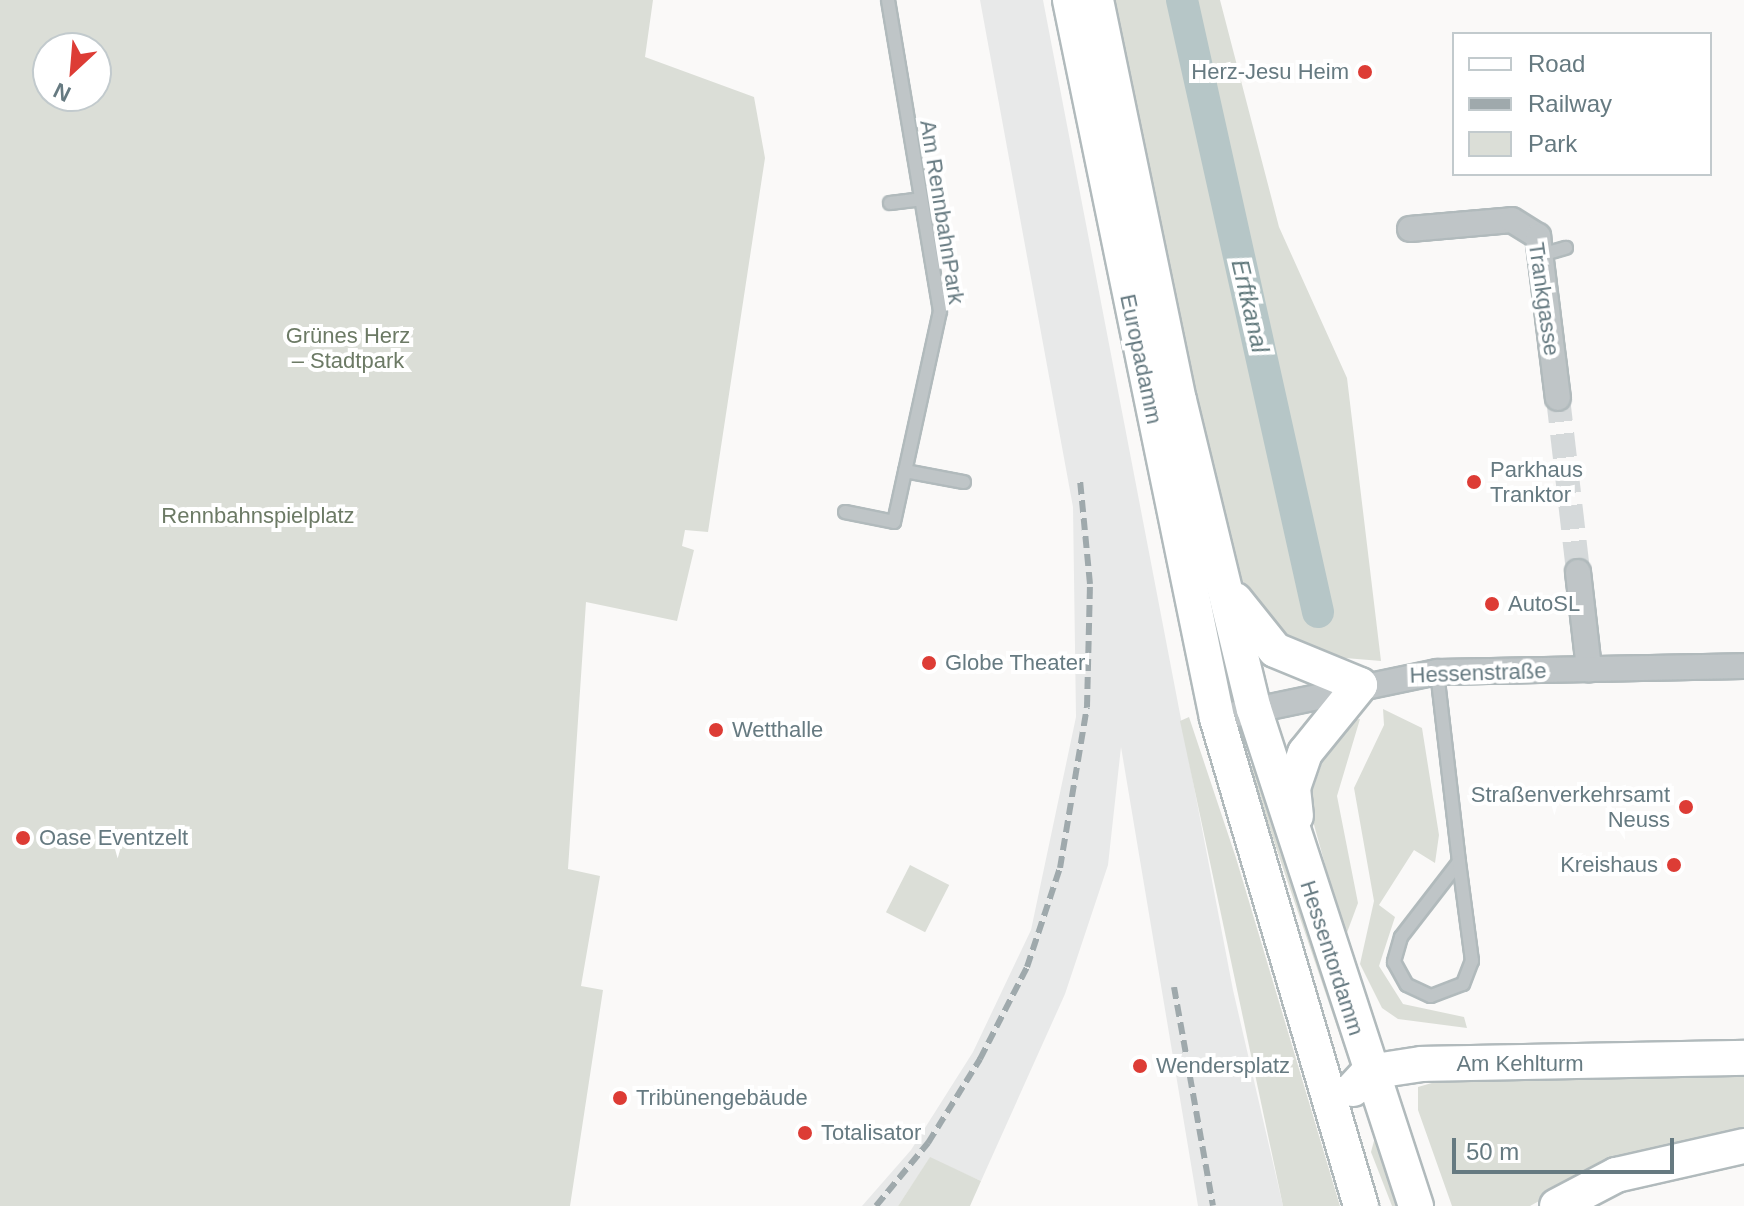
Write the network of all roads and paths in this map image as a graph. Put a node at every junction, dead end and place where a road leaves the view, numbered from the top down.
1 (888, 0) edge
2 (1070, 0) edge
3 (1098, 0) edge
4 (921, 199) junction
5 (890, 203) dead end
6 (1410, 229) dead end
7 (1566, 248) dead end
8 (1541, 255) junction
9 (1558, 398) tunnel mouth
10 (905, 471) junction
11 (964, 482) dead end
12 (845, 512) dead end
13 (1219, 572) junction
14 (1578, 572) tunnel mouth
15 (1744, 666) edge
16 (1589, 669) junction
17 (1437, 672) junction
18 (1360, 685) junction
19 (1254, 709) junction
20 (1217, 718) junction
21 (1295, 839) junction
22 (1459, 862) junction
23 (1744, 1058) edge
24 (1369, 1072) junction
25 (1340, 1135) junction
26 (1744, 1146) edge
27 (1567, 1202) edge
28 (1361, 1206) edge
29 (1416, 1206) edge

1 - 4 lane, Am RennbahnPark
2 - 20 main road, Europadamm
3 - 13 main road, Europadamm
4 - 5 lane
4 - 10 lane, Am RennbahnPark
6 - 8 street, Trankgasse
7 - 8 lane
8 - 9 street, Trankgasse
10 - 11 lane
10 - 12 lane, Am RennbahnPark
13 - 18 main road
13 - 19 main road, Europadamm
14 - 16 street
15 - 16 street, Hessenstraße
16 - 17 street, Hessenstraße
17 - 18 street, Hessenstraße
17 - 22 lane
18 - 19 street, Hessenstraße
18 - 21 main road
19 - 20 street, Hessenstraße
19 - 21 main road, Hessentordamm
20 - 25 main road, Hessentordamm
21 - 24 main road, Hessentordamm
22 - 22 lane
23 - 24 main road, Am Kehlturm
24 - 25 main road
24 - 29 main road, Hessentordamm
25 - 28 main road, Hessentordamm
26 - 27 main road

